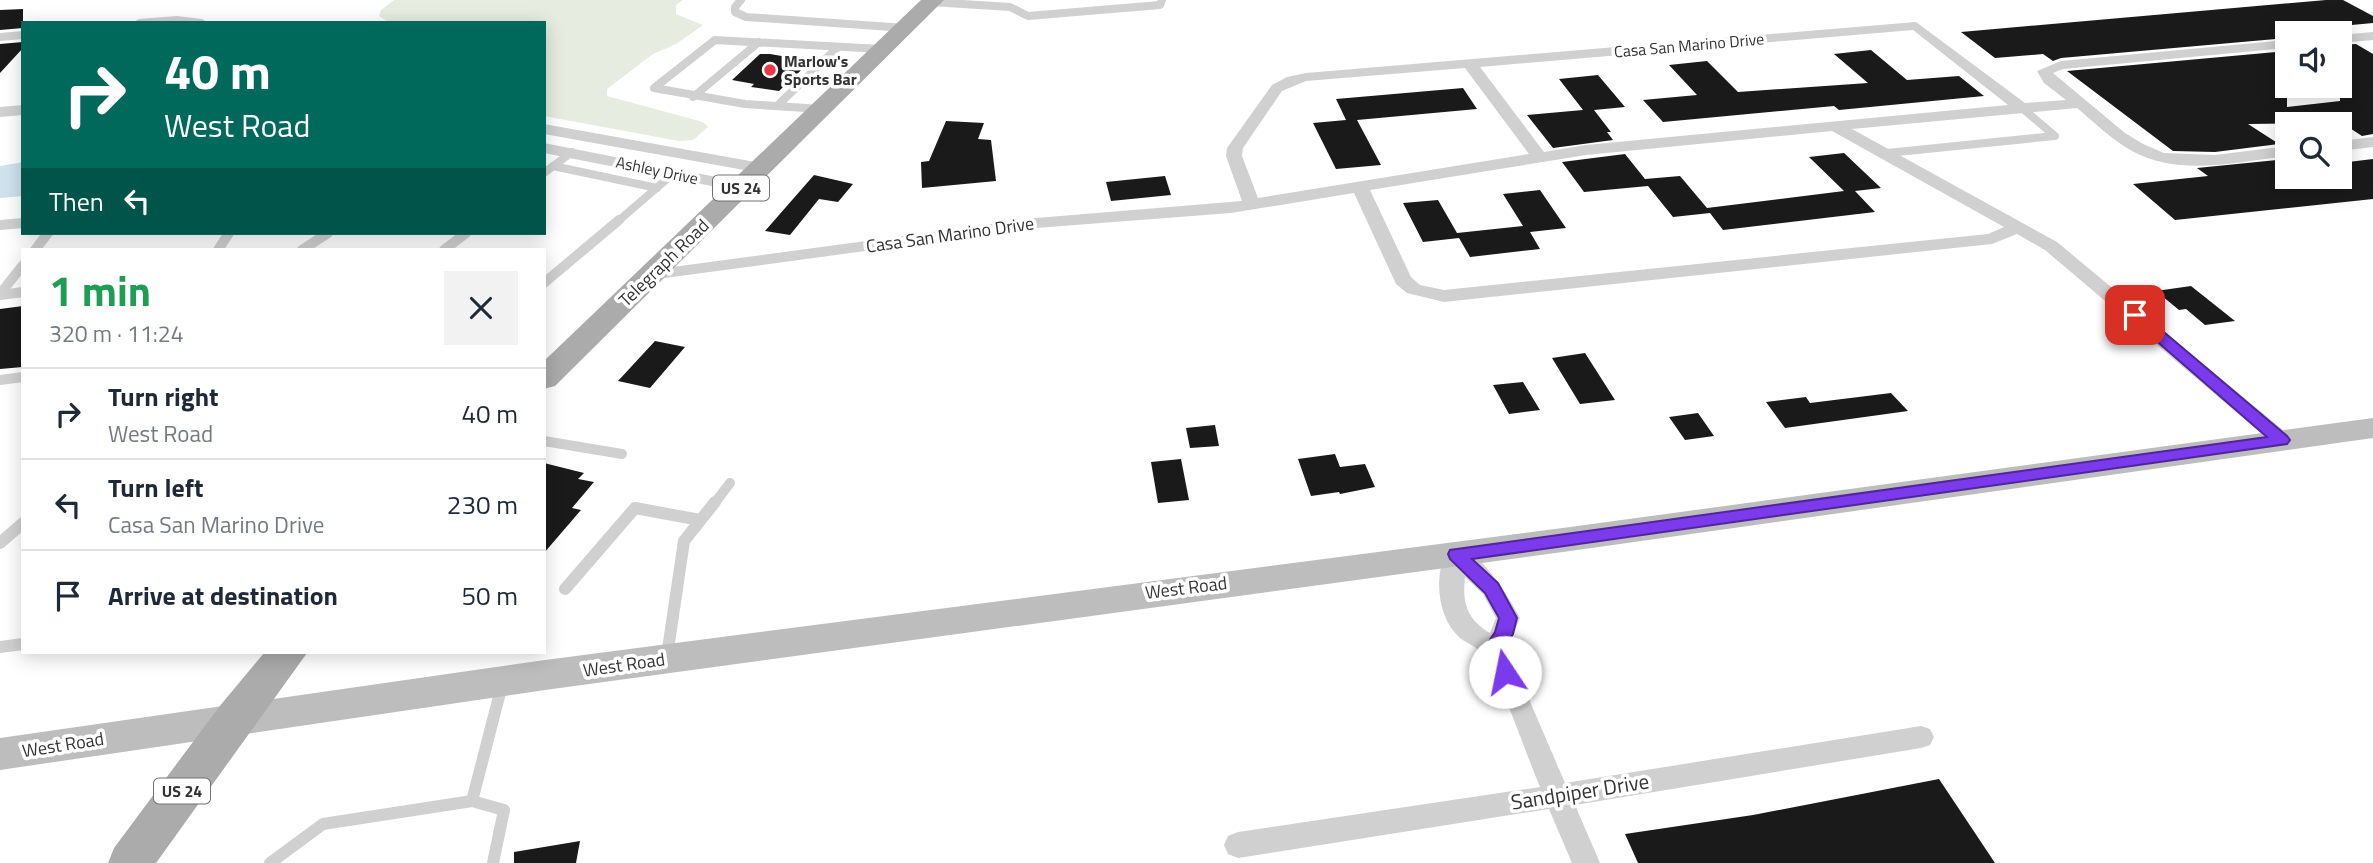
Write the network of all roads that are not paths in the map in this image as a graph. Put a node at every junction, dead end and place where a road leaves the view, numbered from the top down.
1 (741, 0) edge
2 (1018, 0) edge
3 (1162, 0) edge
4 (932, 1) edge
5 (1010, 7) junction
6 (164, 21) edge
7 (185, 21) edge
8 (906, 28) junction
9 (21, 36) edge
10 (2373, 36) edge
11 (0, 37) edge
12 (2352, 38) edge
13 (759, 42) junction
14 (2275, 45) edge
15 (838, 47) junction
16 (884, 49) junction
17 (1469, 63) junction
18 (693, 97) junction
19 (2080, 103) junction
20 (778, 105) junction
21 (2022, 108) junction
22 (824, 109) junction
23 (21, 110) edge
24 (0, 112) edge
25 (1835, 126) junction
26 (546, 129) edge
27 (590, 137) junction
28 (2373, 142) edge
29 (2352, 144) edge
30 (546, 148) edge
31 (572, 152) junction
32 (2275, 152) edge
33 (1887, 153) junction
34 (1539, 156) junction
35 (553, 166) junction
36 (761, 169) junction
37 (546, 171) edge
38 (674, 173) junction
39 (742, 187) junction
40 (1360, 187) junction
41 (656, 188) junction
42 (1252, 205) junction
43 (21, 223) edge
44 (0, 225) edge
45 (2019, 227) junction
46 (325, 235) edge
47 (463, 235) edge
48 (305, 248) edge
49 (447, 248) edge
50 (21, 268) edge
51 (650, 275) junction
52 (546, 281) edge
53 (21, 292) edge
54 (0, 295) edge
55 (21, 377) edge
56 (546, 377) edge
57 (0, 380) edge
58 (2373, 428) edge
59 (2282, 440) junction
60 (546, 441) edge
61 (622, 454) dead end
62 (730, 483) dead end
63 (700, 520) junction
64 (21, 525) edge
65 (0, 542) edge
66 (1457, 554) junction
67 (565, 589) dead end
68 (21, 644) edge
69 (0, 647) edge
70 (1494, 647) junction
71 (286, 654) edge
72 (667, 659) junction
73 (502, 682) junction
74 (234, 719) junction
75 (1921, 737) dead end
76 (0, 754) edge
77 (1558, 796) junction
78 (472, 801) junction
79 (1238, 845) dead end
80 (130, 863) edge
81 (270, 863) edge
82 (493, 863) edge
83 (1586, 863) edge

1 - 8 lane
2 - 5 lane
3 - 5 lane
4 - 5 lane
4 - 8 main road, Telegraph Road / US 24
6 - 7 street
8 - 16 main road, Telegraph Road / US 24
9 - 11 street
10 - 12 street
13 - 15 lane
13 - 18 lane
13 - 18 lane
14 - 19 street
15 - 16 lane
15 - 20 lane
16 - 22 main road, Telegraph Road / US 24
17 - 21 street, Casa San Marino Drive
17 - 34 street
17 - 42 street, Casa San Marino Drive
18 - 20 lane
19 - 21 street
19 - 32 street
20 - 22 lane
21 - 25 street, Casa San Marino Drive
21 - 33 lane
22 - 36 main road, Telegraph Road / US 24
23 - 24 street
25 - 33 street
25 - 34 street, Casa San Marino Drive
26 - 27 street, Ashley Drive
27 - 31 street
27 - 36 street, Ashley Drive
28 - 29 street
30 - 31 street, Ashley Drive
31 - 35 lane
31 - 38 street, Ashley Drive
33 - 45 street
34 - 40 street, Casa San Marino Drive
35 - 37 lane
35 - 41 lane
36 - 39 main road, Telegraph Road / US 24
38 - 39 street, Ashley Drive
38 - 41 lane
39 - 51 main road, Telegraph Road / US 24
40 - 42 street, Casa San Marino Drive
40 - 45 street
41 - 52 lane
42 - 51 street, Casa San Marino Drive
43 - 44 lane
45 - 59 street
46 - 48 lane
47 - 49 lane
50 - 54 lane
51 - 56 main road, Telegraph Road / US 24
53 - 54 lane
55 - 57 lane
58 - 59 street, West Road
59 - 66 street, West Road
60 - 61 lane
62 - 63 lane
63 - 67 lane
63 - 72 lane
64 - 65 lane
66 - 70 street
66 - 70 street
66 - 72 street, West Road
68 - 69 lane
70 - 77 street
71 - 74 main road, US 24
72 - 73 street, West Road
73 - 74 street, West Road
73 - 78 lane
74 - 76 street, West Road
74 - 80 main road, US 24
75 - 77 street, Sandpiper Drive
77 - 79 street, Sandpiper Drive
77 - 83 street
78 - 81 lane
78 - 82 lane

